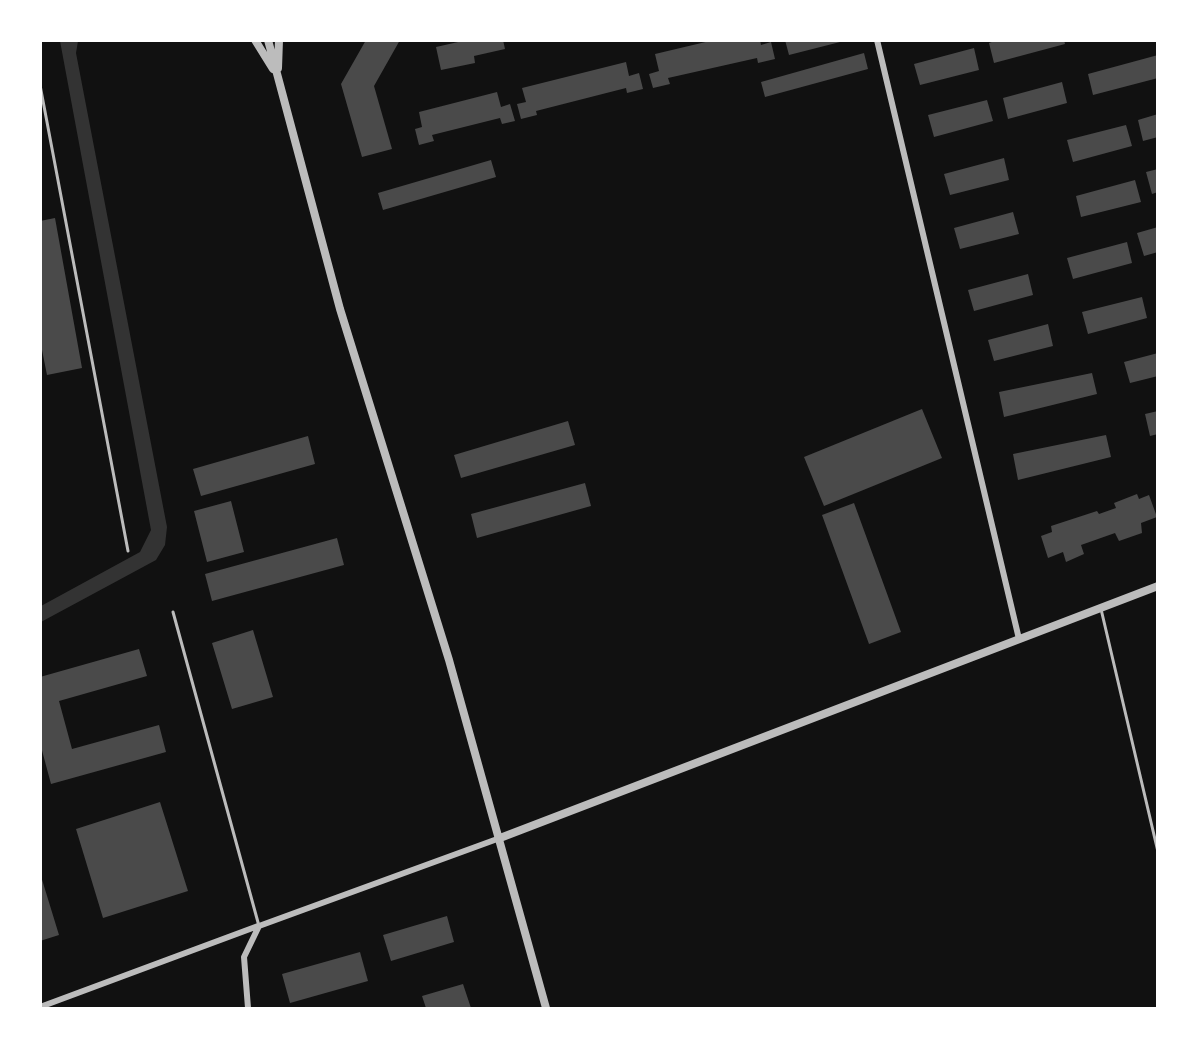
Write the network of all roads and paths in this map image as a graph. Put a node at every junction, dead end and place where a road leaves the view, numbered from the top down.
1 (255, 40) edge
2 (268, 40) edge
3 (279, 40) edge
4 (877, 40) edge
5 (278, 76) junction
6 (40, 85) edge
7 (128, 551) dead end
8 (1158, 586) edge
9 (1101, 608) junction
10 (173, 612) dead end
11 (1019, 639) junction
12 (500, 838) junction
13 (1158, 852) edge
14 (259, 926) junction
15 (40, 1007) edge
16 (248, 1008) edge
17 (546, 1008) edge

1 - 5 street
2 - 5 street
3 - 5 street
4 - 11 street
5 - 12 street
6 - 7 lane
8 - 9 street
9 - 11 street
9 - 13 lane
10 - 14 lane
11 - 12 street
12 - 14 street
12 - 17 street
14 - 15 street
14 - 16 street

